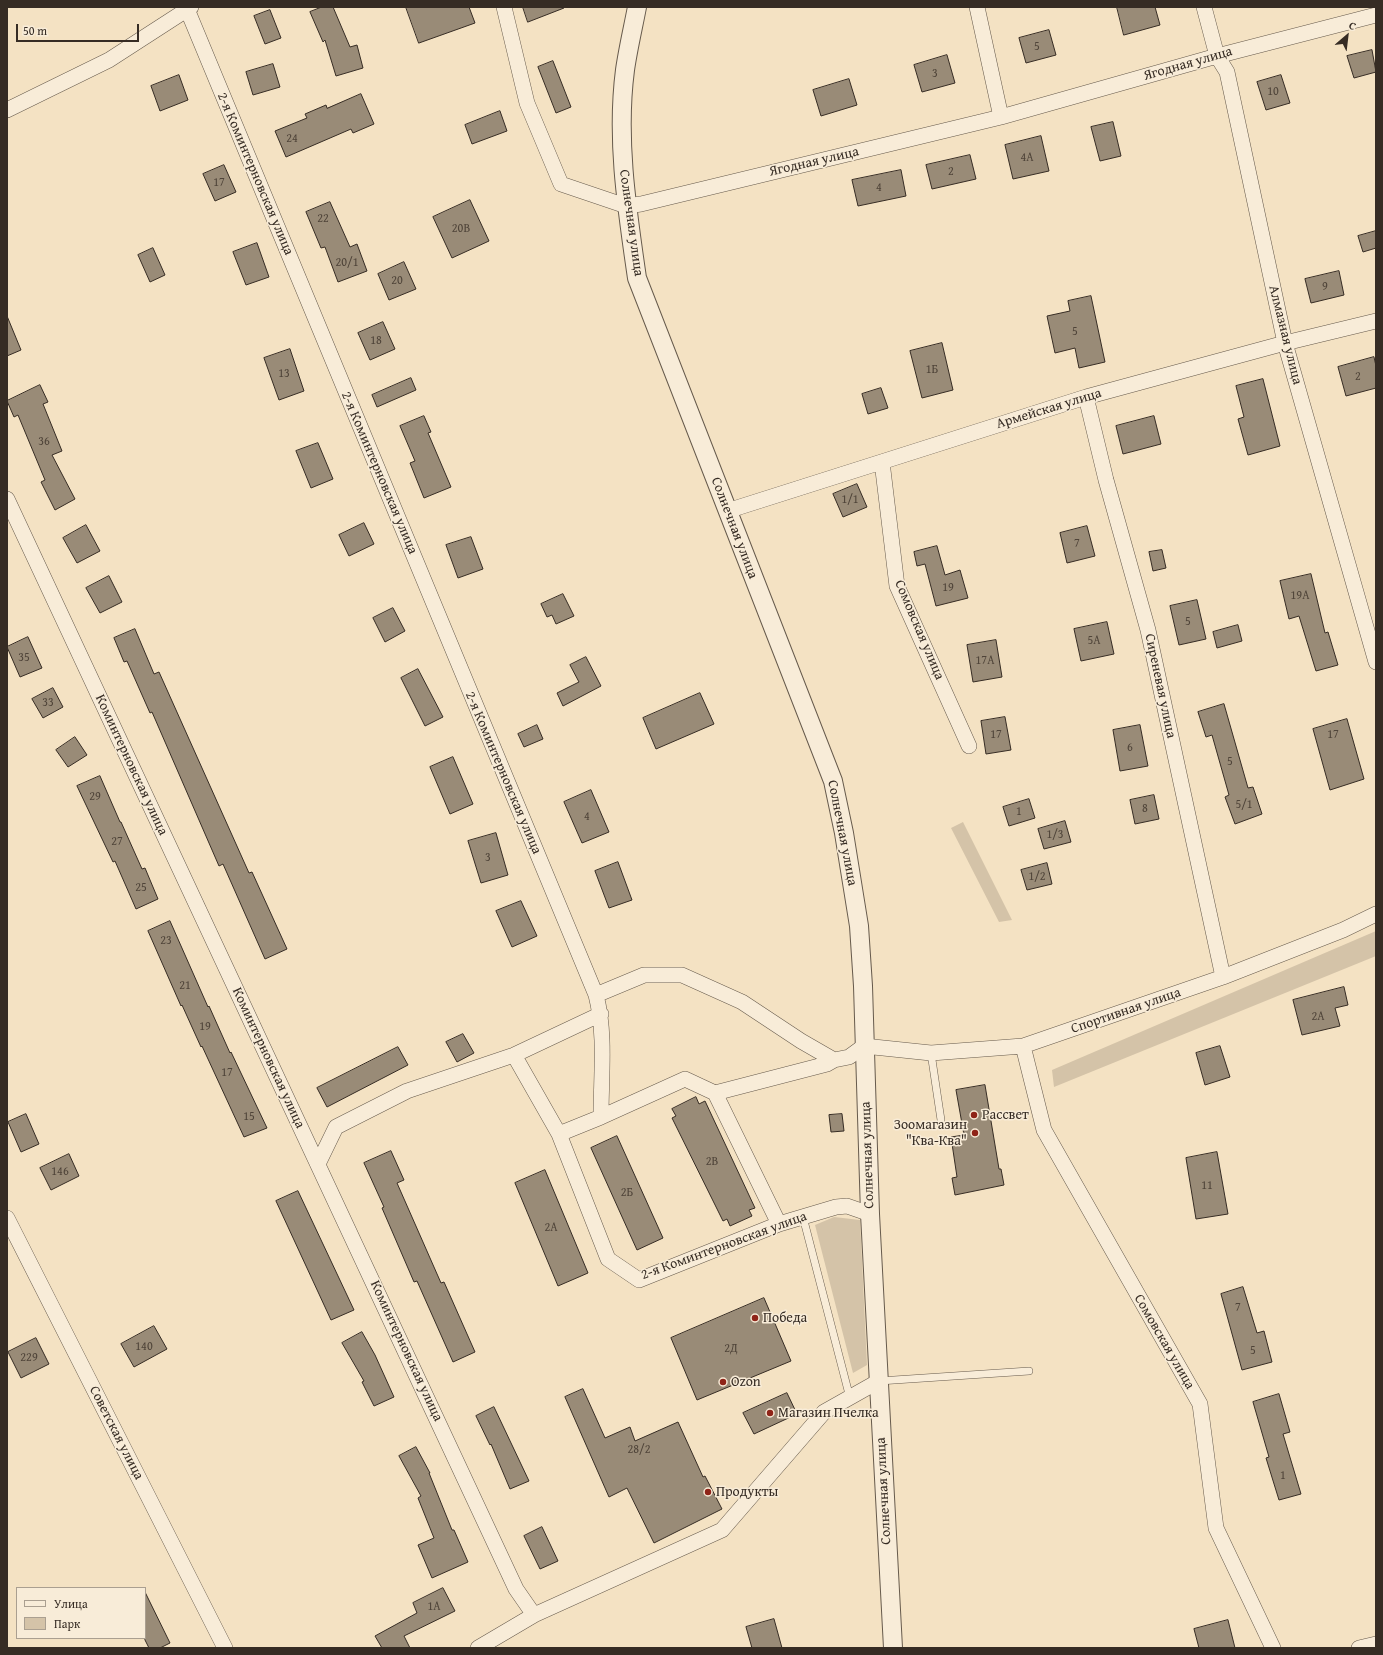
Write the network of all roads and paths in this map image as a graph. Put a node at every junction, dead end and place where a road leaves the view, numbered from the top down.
1 (504, 7) edge
2 (637, 7) edge
3 (977, 7) edge
4 (1204, 7) edge
5 (189, 8) edge
6 (1376, 15) edge
7 (1217, 56) junction
8 (7, 110) edge
9 (1001, 117) junction
10 (626, 206) junction
11 (1376, 321) edge
12 (1285, 343) junction
13 (1086, 397) junction
14 (882, 462) junction
15 (7, 499) edge
16 (727, 511) junction
17 (1376, 662) edge
18 (969, 746) dead end
19 (1376, 914) edge
20 (1223, 977) junction
21 (596, 995) junction
22 (601, 1014) junction
23 (864, 1046) junction
24 (1023, 1046) junction
25 (932, 1053) junction
26 (514, 1055) junction
27 (834, 1060) junction
28 (715, 1092) junction
29 (601, 1117) junction
30 (942, 1120) dead end
31 (559, 1134) junction
32 (318, 1164) junction
33 (870, 1214) junction
34 (803, 1217) junction
35 (7, 1218) edge
36 (779, 1224) junction
37 (1029, 1371) dead end
38 (879, 1381) junction
39 (850, 1398) junction
40 (534, 1615) junction
41 (1376, 1644) edge
42 (225, 1648) edge
43 (478, 1648) edge
44 (893, 1648) edge
45 (1273, 1648) edge
46 (1360, 1648) edge

1 - 10 street
2 - 10 street, Солнечная улица
3 - 9 street
4 - 7 street, Алмазная улица
5 - 8 street
5 - 21 street, 2-я Коминтерновская улица
6 - 7 street, Ягодная улица
7 - 9 street, Ягодная улица
7 - 12 street, Алмазная улица
9 - 10 street, Ягодная улица
10 - 16 street, Солнечная улица
11 - 12 street, Армейская улица
12 - 13 street, Армейская улица
12 - 17 street, Алмазная улица
13 - 14 street, Армейская улица
13 - 20 street, Сиреневая улица
14 - 16 street, Армейская улица
14 - 18 street, Сомовская улица
15 - 32 street, Коминтерновская улица
16 - 23 street, Солнечная улица
19 - 20 street, Спортивная улица
20 - 24 street, Спортивная улица
21 - 22 street, 2-я Коминтерновская улица
21 - 27 street
22 - 26 street
22 - 29 street, 2-я Коминтерновская улица
23 - 25 street, Спортивная улица
23 - 27 street
23 - 33 street, Солнечная улица
24 - 25 street, Спортивная улица
24 - 45 street, Сомовская улица
25 - 30 lane
26 - 31 street
26 - 32 street
27 - 28 street
28 - 29 street
28 - 36 street
29 - 31 street
31 - 36 street, 2-я Коминтерновская улица
32 - 40 street, Коминтерновская улица
33 - 34 street, 2-я Коминтерновская улица
33 - 38 street, Солнечная улица
34 - 36 street, 2-я Коминтерновская улица
34 - 39 lane
35 - 42 street, Советская улица
37 - 38 lane
38 - 39 street
38 - 44 street, Солнечная улица
39 - 40 street
40 - 43 street
41 - 46 street

